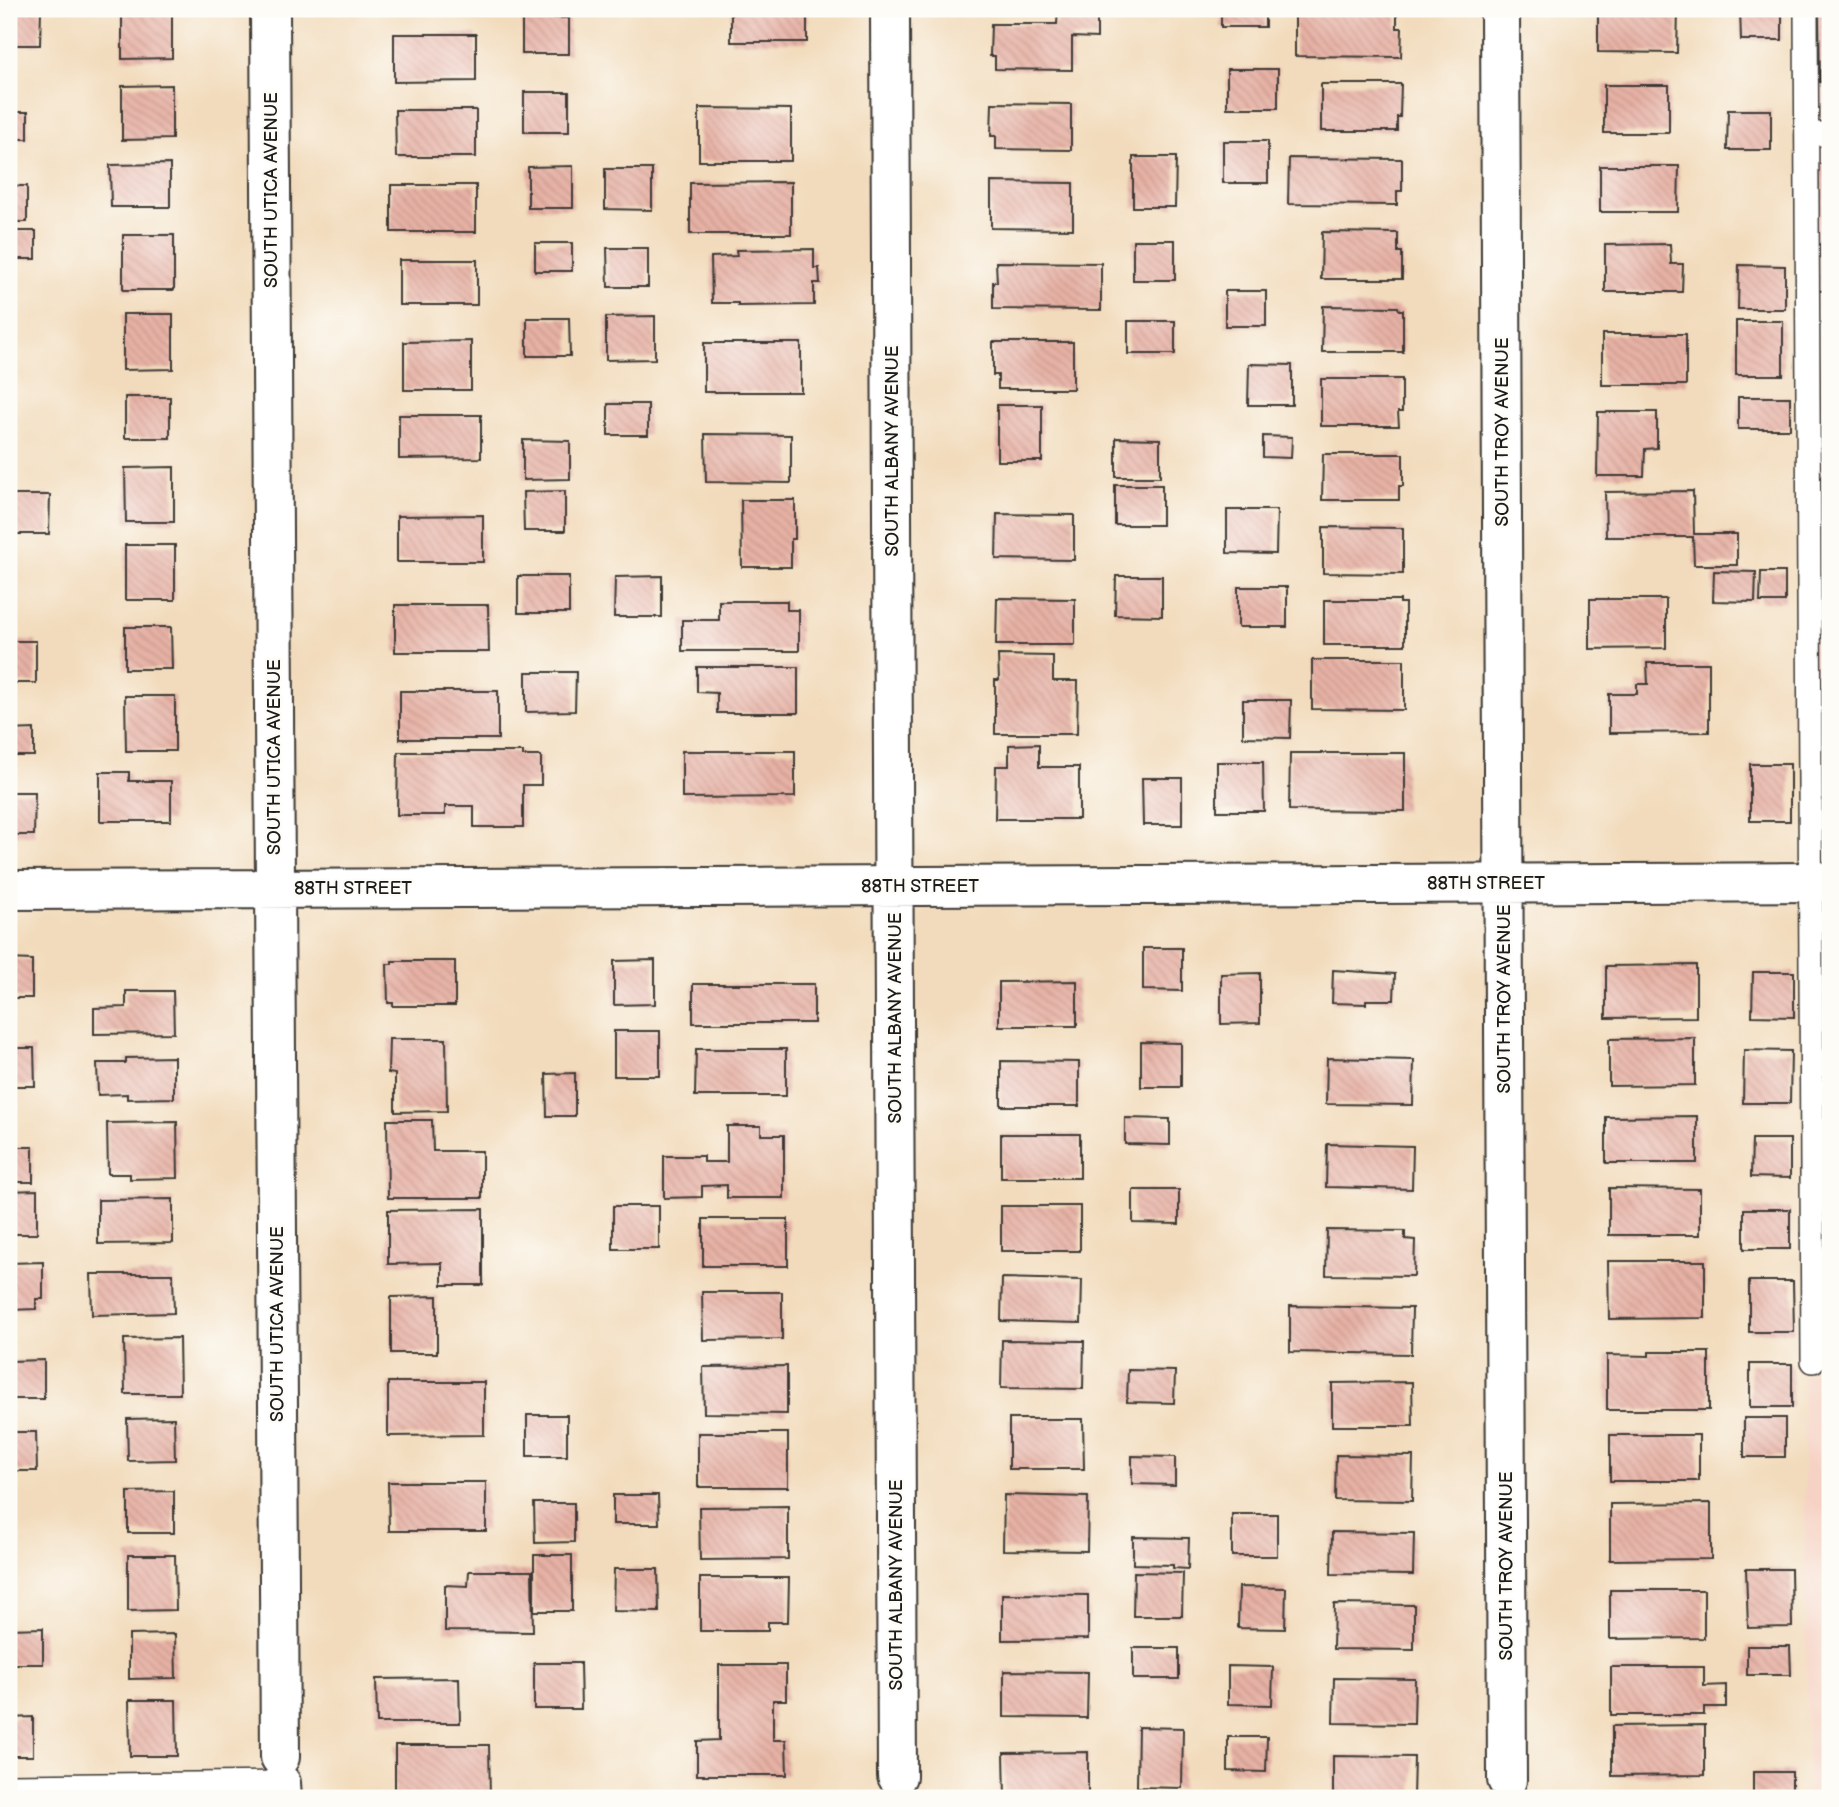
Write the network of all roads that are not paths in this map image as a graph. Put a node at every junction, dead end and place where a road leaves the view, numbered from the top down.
1 (270, 9) edge
2 (890, 9) edge
3 (1500, 9) edge
4 (1806, 9) edge
5 (1807, 134) junction
6 (1830, 134) edge
7 (1821, 882) edge
8 (1504, 884) junction
9 (894, 886) junction
10 (275, 888) junction
11 (9, 890) edge
12 (1821, 1152) edge
13 (1821, 1222) edge
14 (1813, 1361) dead end
15 (897, 1776) dead end
16 (281, 1780) edge
17 (1507, 1780) dead end
18 (9, 1786) edge

1 - 10 street, SOUTH UTICA AVENUE
2 - 9 street, SOUTH ALBANY AVENUE
3 - 8 street, SOUTH TROY AVENUE
4 - 5 lane
5 - 6 lane
5 - 7 lane
7 - 8 street, 88TH STREET
7 - 12 lane
8 - 9 street, 88TH STREET
8 - 17 street, SOUTH TROY AVENUE
9 - 10 street, 88TH STREET
9 - 15 street, SOUTH ALBANY AVENUE
10 - 11 street, 88TH STREET
10 - 16 street, SOUTH UTICA AVENUE
12 - 13 lane
13 - 14 lane
16 - 18 lane

